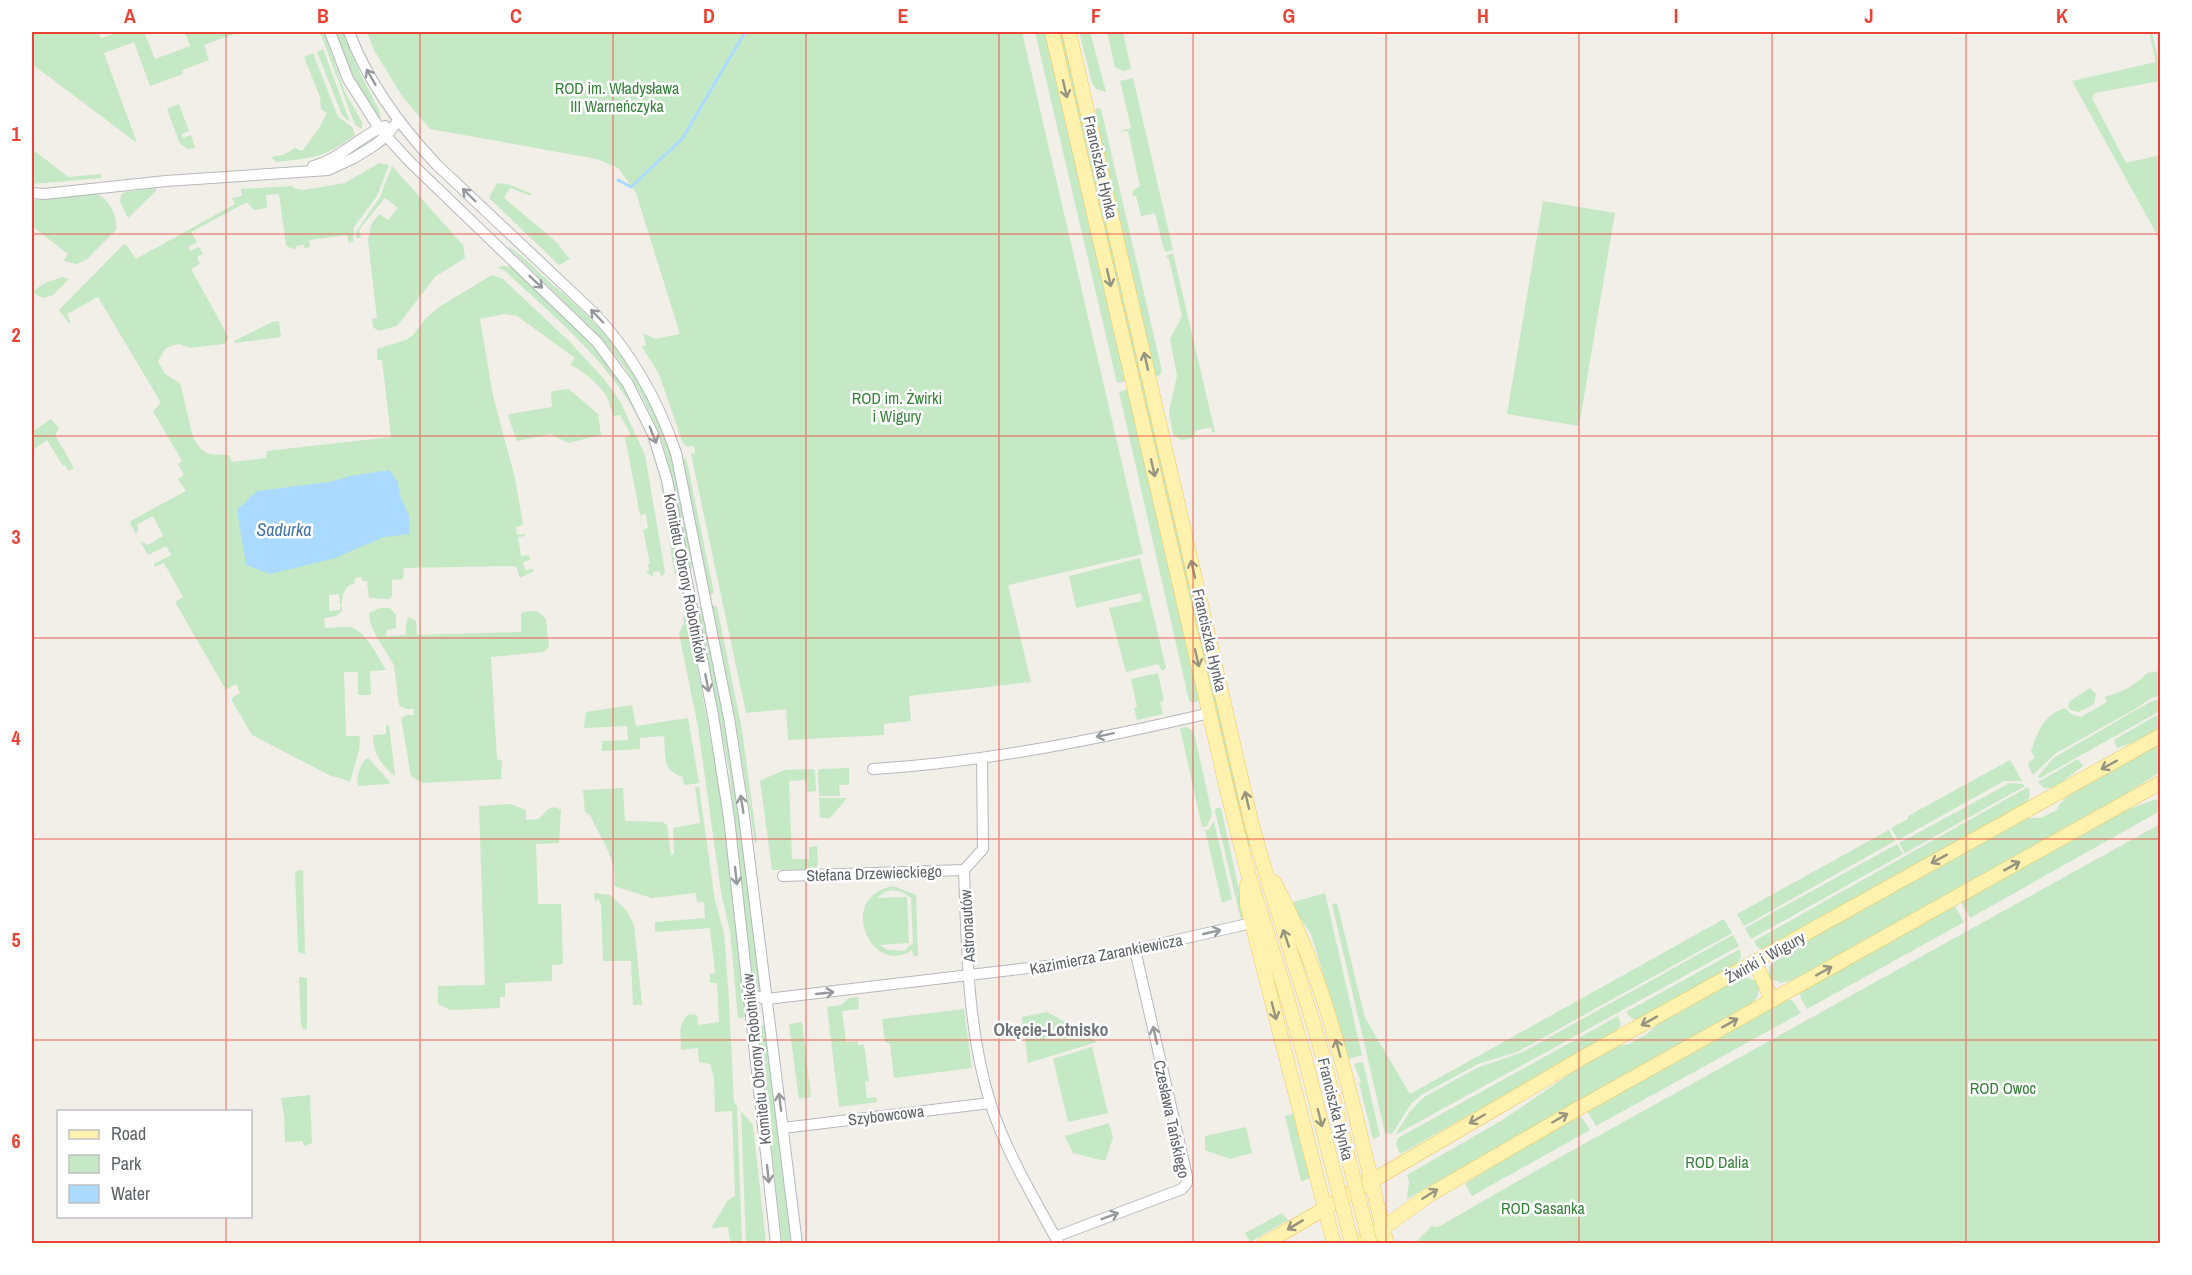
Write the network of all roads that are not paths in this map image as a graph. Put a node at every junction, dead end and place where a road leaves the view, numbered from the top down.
1 (330, 32) edge
2 (349, 32) edge
3 (1052, 32) edge
4 (1069, 32) edge
5 (399, 120) junction
6 (382, 132) junction
7 (32, 193) edge
8 (1210, 713) junction
9 (2160, 736) edge
10 (982, 758) junction
11 (873, 769) dead end
12 (2160, 783) edge
13 (1261, 856) junction
14 (964, 870) junction
15 (1248, 873) junction
16 (783, 876) dead end
17 (1251, 923) junction
18 (1135, 950) junction
19 (1755, 962) junction
20 (969, 976) junction
21 (748, 990) junction
22 (767, 999) junction
23 (1772, 1000) junction
24 (990, 1103) junction
25 (783, 1128) junction
26 (1371, 1181) junction
27 (1325, 1207) junction
28 (1383, 1229) junction
29 (1057, 1240) edge
30 (776, 1244) edge
31 (797, 1244) edge
32 (1264, 1244) edge
33 (1334, 1244) edge
34 (1352, 1244) edge
35 (1358, 1244) edge
36 (1370, 1244) edge
37 (1387, 1244) edge

1 - 6 street, Komitetu Obrony Robotników
5 -> 2 street, Komitetu Obrony Robotników
3 -> 8 main road, Franciszka Hynka
13 -> 4 main road, Franciszka Hynka
5 - 6 street
22 -> 5 street, Komitetu Obrony Robotników
6 - 7 street
6 -> 21 street, Komitetu Obrony Robotników
8 -> 10 street
8 - 15 main road, Franciszka Hynka
9 -> 19 main road, Żwirki i Wigury
10 - 11 street
10 - 14 street, Astronautów
23 -> 12 main road
26 -> 13 main road
36 -> 13 main road, Franciszka Hynka, bridge
14 - 16 street, Stefana Drzewieckiego
14 - 20 street, Astronautów
15 - 17 main road
15 -> 34 main road, Franciszka Hynka, bridge
18 -> 17 street, Kazimierza Zarankiewicza
17 -> 27 main road
18 - 20 street, Kazimierza Zarankiewicza
29 -> 18 street, Czesława Tańskiego
19 - 23 main road
19 -> 26 main road, Żwirki i Wigury
22 -> 20 street, Kazimierza Zarankiewicza
20 - 24 street, Astronautów
21 - 22 street
21 -> 30 street, Komitetu Obrony Robotników
25 -> 22 street, Komitetu Obrony Robotników
28 -> 23 main road
24 - 25 street, Szybowcowa
24 - 29 street, Astronautów
25 - 31 street, Komitetu Obrony Robotników
26 - 27 main road, Żwirki i Wigury
26 - 28 main road
27 -> 32 main road
27 - 33 main road
28 - 35 main road
28 - 37 main road

